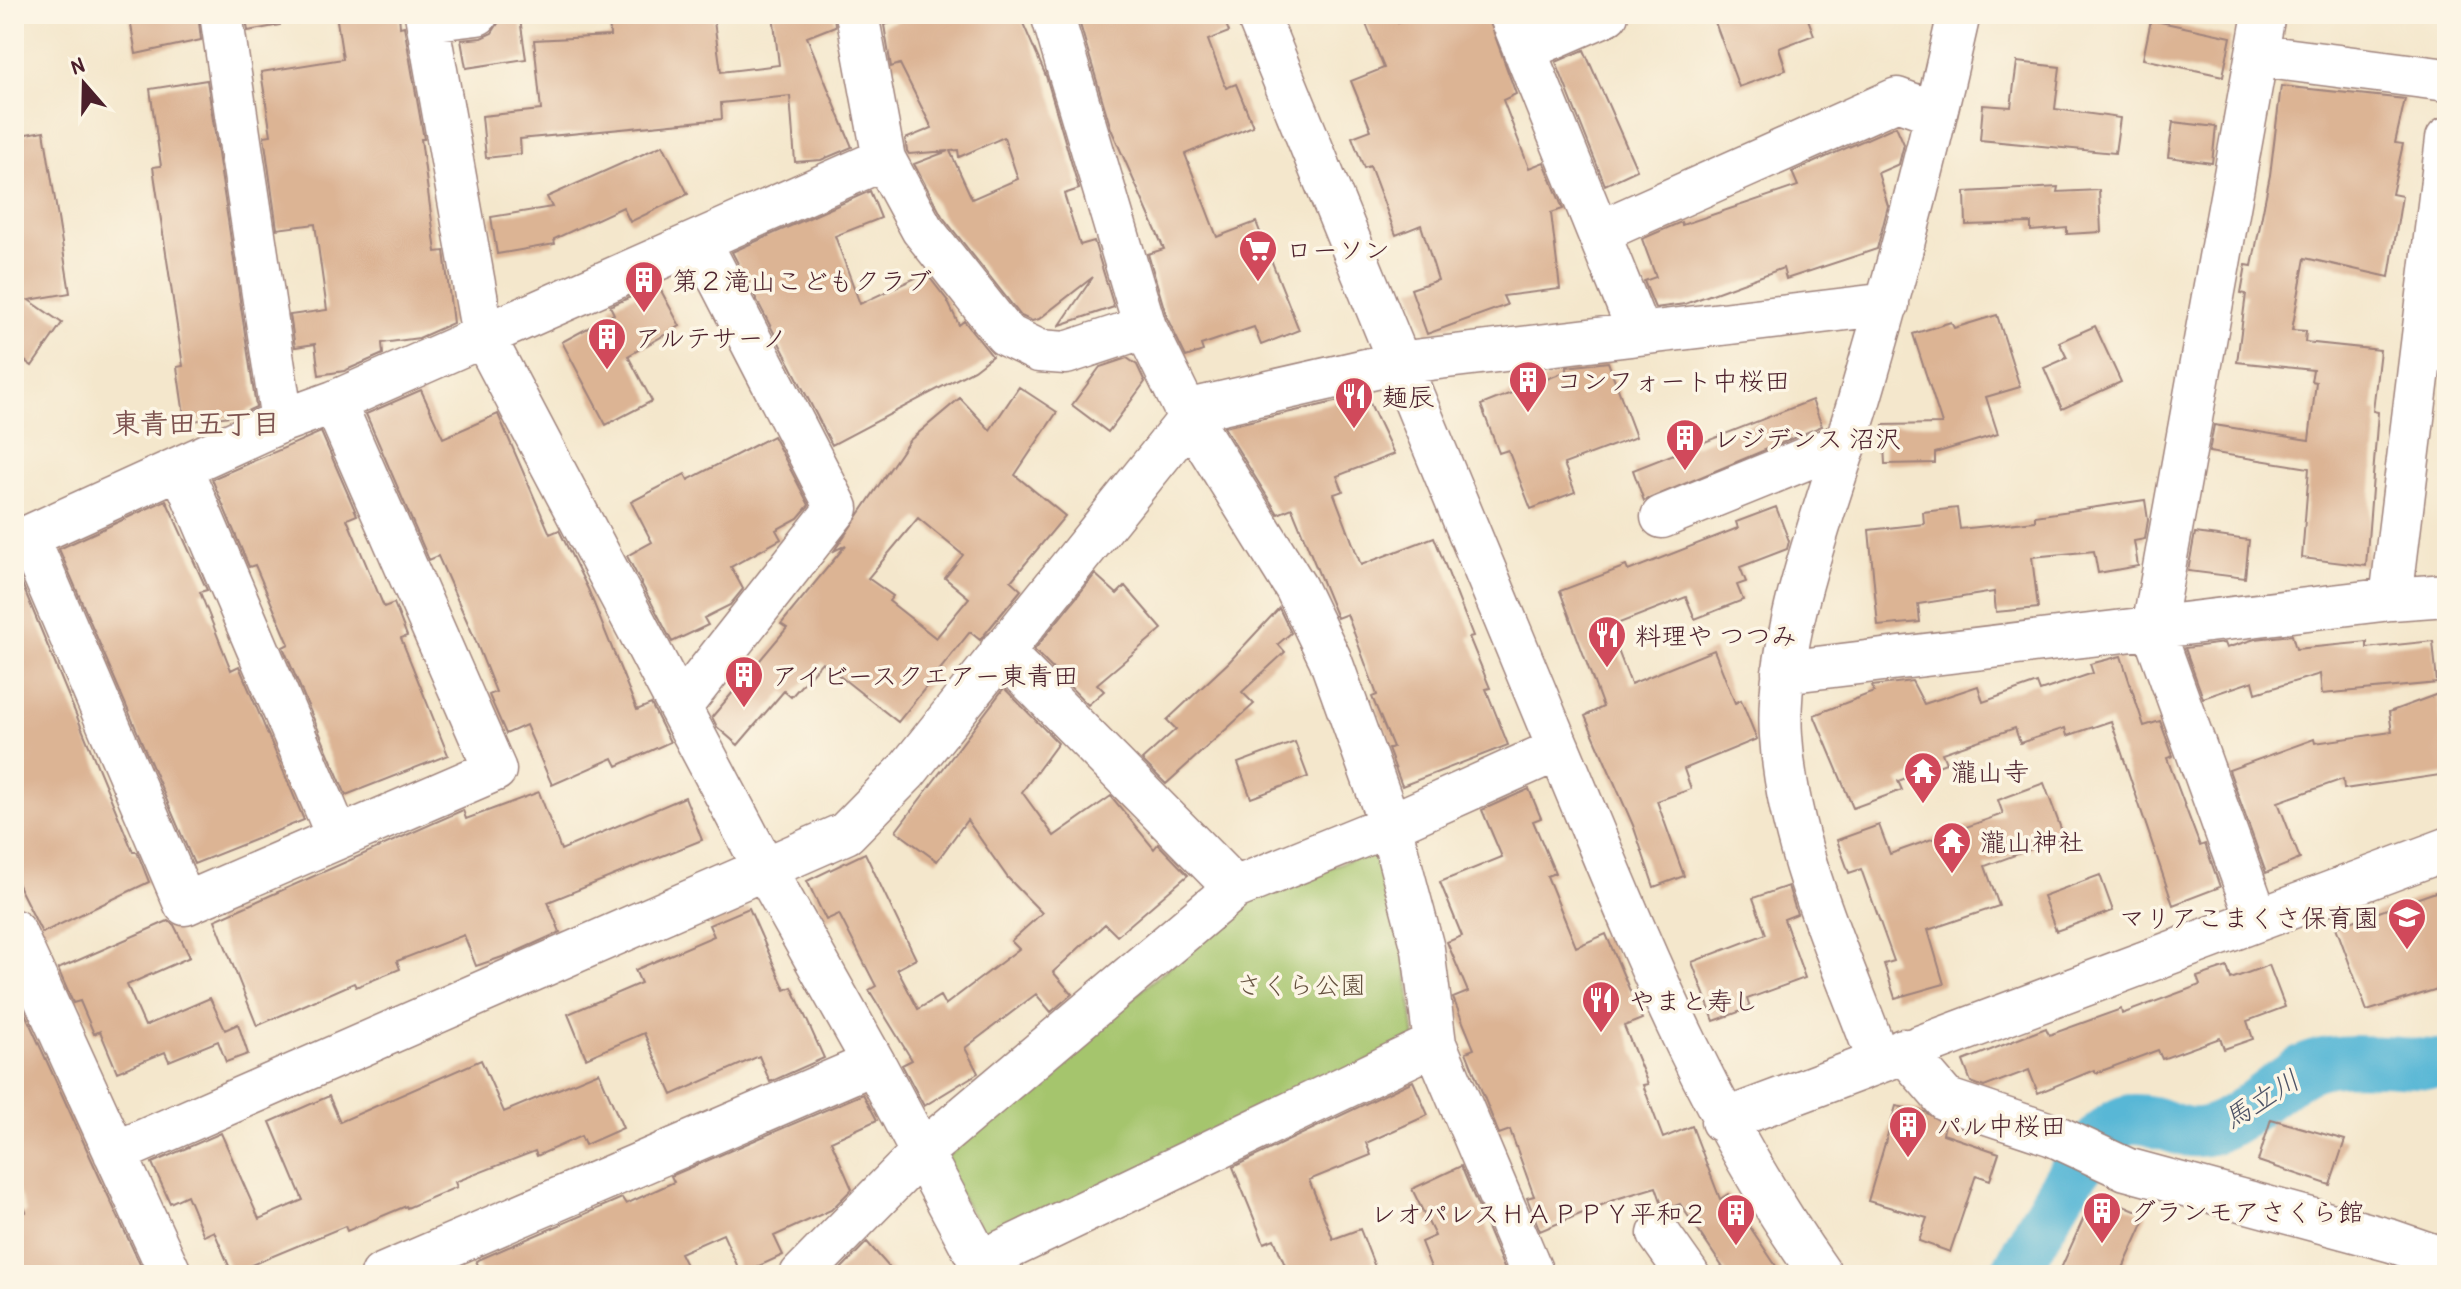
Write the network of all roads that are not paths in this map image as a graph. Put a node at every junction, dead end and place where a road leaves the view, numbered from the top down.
1 (221, 14) edge
2 (477, 14) edge
3 (857, 14) edge
4 (1052, 14) edge
5 (1257, 14) edge
6 (1607, 14) edge
7 (1959, 14) edge
8 (2264, 14) edge
9 (427, 17) edge
10 (1517, 32) edge
11 (2260, 56) junction
12 (2447, 80) edge
13 (1936, 113) junction
14 (2447, 139) edge
15 (884, 159) junction
16 (1599, 232) junction
17 (700, 242) junction
18 (1888, 304) junction
19 (1145, 327) junction
20 (1639, 333) junction
21 (483, 335) junction
22 (1397, 363) junction
23 (334, 402) junction
24 (1188, 415) junction
25 (282, 421) junction
26 (1847, 442) junction
27 (181, 468) junction
28 (1662, 517) dead end
29 (21, 540) edge
30 (2447, 595) edge
31 (2391, 599) junction
32 (2153, 629) junction
33 (1001, 651) junction
34 (1783, 672) junction
35 (681, 706) junction
36 (1559, 749) junction
37 (1390, 825) junction
38 (337, 835) junction
39 (2447, 849) edge
40 (766, 871) junction
41 (1235, 888) junction
42 (2257, 918) junction
43 (14, 931) edge
44 (24, 981) edge
45 (1435, 1044) junction
46 (1891, 1055) junction
47 (874, 1063) junction
48 (1722, 1121) junction
49 (922, 1152) junction
50 (115, 1153) junction
51 (1659, 1234) dead end
52 (2447, 1260) edge
53 (983, 1268) edge
54 (171, 1275) edge
55 (382, 1275) edge
56 (801, 1275) edge
57 (1533, 1275) edge
58 (1688, 1275) edge
59 (1821, 1275) edge

1 - 25 street
2 - 9 street
3 - 15 street
4 - 19 street
5 - 22 street
6 - 10 street
7 - 13 street
8 - 11 street
9 - 21 street
10 - 16 street
11 - 12 street
11 - 32 street
13 - 16 street
13 - 18 street
14 - 31 street
15 - 17 street
15 - 19 street
16 - 20 street
17 - 21 street
17 - 35 street
18 - 20 street
18 - 26 street
19 - 24 street
20 - 22 street
21 - 23 street
21 - 35 street
22 - 24 street
22 - 36 street
23 - 25 street
23 - 38 street
24 - 33 street
24 - 37 street
25 - 27 street
26 - 28 street
26 - 34 street
27 - 29 street
27 - 38 street
29 - 38 street
30 - 31 street
31 - 32 street
32 - 34 street
32 - 42 street
33 - 40 street
33 - 41 street
34 - 46 street
35 - 40 street
36 - 37 street
36 - 48 street
37 - 41 street
37 - 45 street
39 - 42 street
40 - 47 street
40 - 50 street
41 - 49 street
42 - 46 street
43 - 44 street
44 - 50 street
45 - 53 street
45 - 57 street
46 - 48 street
46 - 52 street
47 - 49 street
47 - 55 street
48 - 59 street
49 - 53 street
49 - 56 street
50 - 54 street
51 - 58 street

